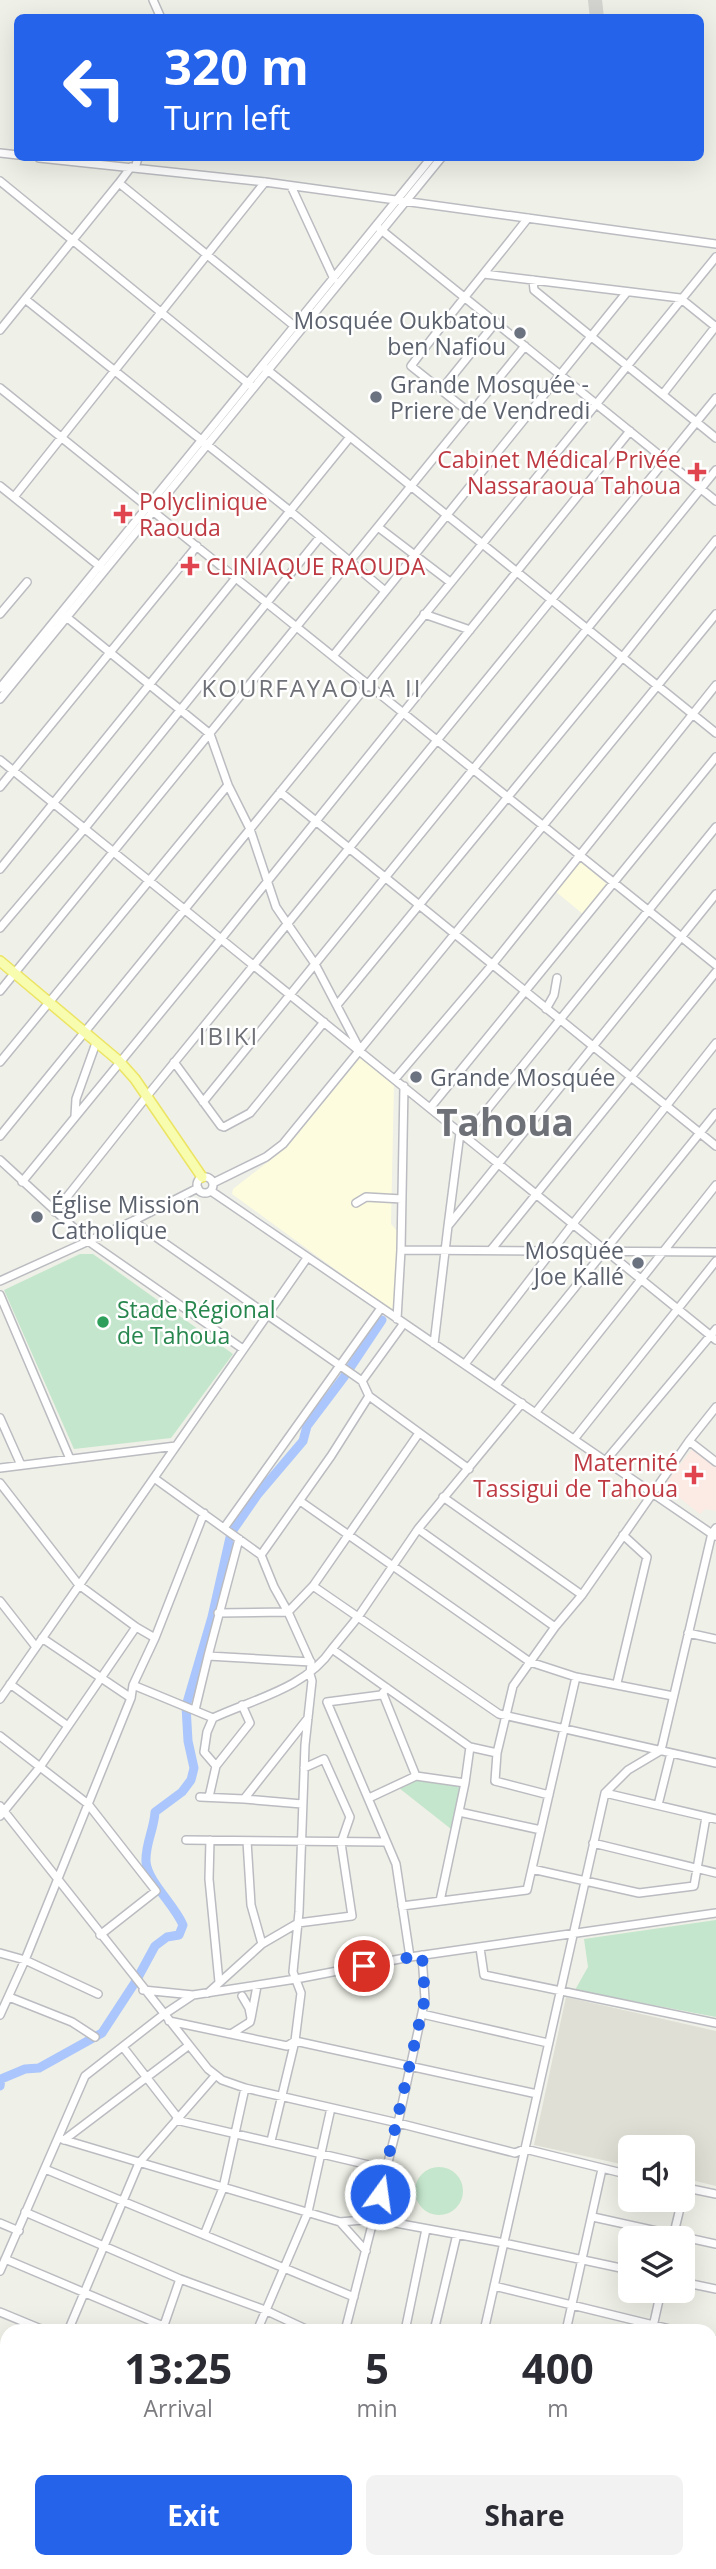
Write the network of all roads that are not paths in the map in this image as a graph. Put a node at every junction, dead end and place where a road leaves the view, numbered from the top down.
1 (67, 161) edge
2 (136, 161) edge
3 (429, 161) edge
4 (438, 161) edge
5 (133, 168) junction
6 (0, 181) edge
7 (265, 182) junction
8 (119, 183) junction
9 (291, 186) junction
10 (402, 200) junction
11 (528, 218) junction
12 (379, 228) junction
13 (72, 240) junction
14 (716, 244) edge
15 (206, 255) junction
16 (716, 257) edge
17 (484, 274) junction
18 (533, 280) junction
19 (336, 282) junction
20 (627, 292) junction
21 (464, 296) junction
22 (680, 298) junction
23 (25, 299) junction
24 (161, 312) junction
25 (496, 322) junction
26 (716, 327) edge
27 (299, 329) junction
28 (0, 330) edge
29 (592, 336) junction
30 (525, 346) junction
31 (626, 364) junction
32 (265, 369) junction
33 (114, 370) junction
34 (561, 375) junction
35 (251, 386) junction
36 (0, 388) edge
37 (441, 390) junction
38 (663, 394) junction
39 (716, 398) edge
40 (595, 403) junction
41 (470, 414) junction
42 (697, 421) junction
43 (630, 431) junction
44 (61, 437) junction
45 (350, 437) junction
46 (716, 438) edge
47 (204, 443) junction
48 (666, 460) junction
49 (716, 470) edge
50 (0, 486) edge
51 (411, 486) junction
52 (700, 488) junction
53 (14, 497) junction
54 (716, 501) edge
55 (150, 509) junction
56 (290, 510) junction
57 (446, 515) junction
58 (378, 527) junction
59 (320, 537) junction
60 (716, 540) edge
61 (481, 544) junction
62 (197, 546) junction
63 (414, 555) junction
64 (349, 562) junction
65 (102, 568) junction
66 (516, 572) junction
67 (236, 578) junction
68 (27, 582) dead end
69 (450, 582) junction
70 (386, 591) junction
71 (551, 600) junction
72 (266, 602) junction
73 (0, 614) edge
74 (424, 614) junction
75 (716, 614) edge
76 (64, 615) junction
77 (297, 627) junction
78 (587, 629) junction
79 (470, 630) junction
80 (110, 653) junction
81 (333, 656) junction
82 (622, 658) junction
83 (367, 684) junction
84 (716, 685) edge
85 (150, 686) junction
86 (658, 686) junction
87 (0, 688) edge
88 (0, 699) edge
89 (180, 710) junction
90 (403, 713) junction
91 (693, 714) junction
92 (716, 733) edge
93 (210, 734) junction
94 (437, 740) junction
95 (716, 757) edge
96 (0, 760) edge
97 (473, 769) junction
98 (13, 771) junction
99 (228, 785) junction
100 (0, 787) edge
101 (280, 792) junction
102 (508, 797) junction
103 (55, 804) junction
104 (316, 821) junction
105 (543, 826) junction
106 (716, 827) edge
107 (85, 828) junction
108 (250, 829) junction
109 (349, 848) junction
110 (115, 853) junction
111 (580, 855) junction
112 (0, 869) edge
113 (385, 878) junction
114 (150, 881) junction
115 (267, 882) junction
116 (614, 883) junction
117 (716, 894) edge
118 (418, 905) junction
119 (185, 909) junction
120 (648, 910) junction
121 (287, 924) junction
122 (0, 928) edge
123 (454, 935) junction
124 (681, 937) junction
125 (221, 939) junction
126 (0, 961) edge
127 (315, 964) junction
128 (254, 965) junction
129 (492, 965) junction
130 (716, 965) edge
131 (716, 972) edge
132 (14, 973) junction
133 (558, 978) dead end
134 (0, 991) edge
135 (526, 991) junction
136 (290, 995) junction
137 (49, 1003) junction
138 (337, 1005) junction
139 (546, 1009) junction
140 (560, 1019) junction
141 (324, 1022) junction
142 (83, 1032) junction
143 (96, 1043) junction
144 (716, 1044) edge
145 (594, 1047) junction
146 (361, 1052) junction
147 (119, 1061) junction
148 (0, 1062) edge
149 (174, 1062) junction
150 (630, 1076) junction
151 (395, 1079) junction
152 (404, 1086) junction
153 (147, 1096) junction
154 (203, 1102) junction
155 (666, 1105) junction
156 (430, 1108) junction
157 (716, 1113) edge
158 (75, 1117) junction
159 (700, 1133) junction
160 (463, 1135) junction
161 (0, 1136) edge
162 (716, 1146) edge
163 (0, 1160) edge
164 (499, 1164) junction
165 (202, 1177) junction
166 (22, 1182) junction
167 (716, 1185) edge
168 (212, 1187) junction
169 (198, 1188) junction
170 (535, 1194) junction
171 (402, 1199) junction
172 (356, 1203) dead end
173 (55, 1212) junction
174 (133, 1221) junction
175 (572, 1224) junction
176 (448, 1226) junction
177 (89, 1241) junction
178 (401, 1250) junction
179 (445, 1250) junction
180 (491, 1250) junction
181 (552, 1250) junction
182 (604, 1250) junction
183 (662, 1251) junction
184 (716, 1252) edge
185 (307, 1258) junction
186 (716, 1261) edge
187 (640, 1279) junction
188 (0, 1281) edge
189 (0, 1295) edge
190 (381, 1308) junction
191 (677, 1309) junction
192 (266, 1316) junction
193 (401, 1321) junction
194 (714, 1335) edge
195 (435, 1344) junction
196 (243, 1349) junction
197 (465, 1364) junction
198 (340, 1365) junction
199 (362, 1381) junction
200 (496, 1385) junction
201 (369, 1396) junction
202 (522, 1403) junction
203 (716, 1407) edge
204 (536, 1412) junction
205 (0, 1418) edge
206 (419, 1433) junction
207 (575, 1438) junction
208 (689, 1441) junction
209 (176, 1446) junction
210 (70, 1459) junction
211 (607, 1459) junction
212 (716, 1462) edge
213 (21, 1465) junction
214 (0, 1468) edge
215 (469, 1469) junction
216 (154, 1478) junction
217 (0, 1483) edge
218 (654, 1492) junction
219 (443, 1497) junction
220 (300, 1501) junction
221 (204, 1513) junction
222 (224, 1528) junction
223 (418, 1529) junction
224 (715, 1532) edge
225 (348, 1534) junction
226 (623, 1535) junction
227 (239, 1539) junction
228 (708, 1553) junction
229 (261, 1555) junction
230 (716, 1559) edge
231 (392, 1565) junction
232 (79, 1586) junction
233 (313, 1586) junction
234 (582, 1595) junction
235 (0, 1601) edge
236 (288, 1612) junction
237 (218, 1613) junction
238 (358, 1617) junction
239 (555, 1627) junction
240 (136, 1628) junction
241 (688, 1633) junction
242 (43, 1638) junction
243 (155, 1638) junction
244 (716, 1640) edge
245 (36, 1647) junction
246 (332, 1649) junction
247 (208, 1656) junction
248 (311, 1662) junction
249 (530, 1662) junction
250 (310, 1674) junction
251 (576, 1677) junction
252 (101, 1678) junction
253 (10, 1684) junction
254 (617, 1684) junction
255 (132, 1685) junction
256 (385, 1691) junction
257 (673, 1696) junction
258 (131, 1698) junction
259 (0, 1699) edge
260 (242, 1705) junction
261 (195, 1710) junction
262 (506, 1714) junction
263 (308, 1717) junction
264 (213, 1718) junction
265 (68, 1726) junction
266 (564, 1729) junction
267 (0, 1736) edge
268 (470, 1747) junction
269 (660, 1751) junction
270 (497, 1753) junction
271 (671, 1753) junction
272 (716, 1763) edge
273 (216, 1766) junction
274 (40, 1767) junction
275 (304, 1768) junction
276 (415, 1776) junction
277 (465, 1783) junction
278 (605, 1793) junction
279 (549, 1795) junction
280 (369, 1798) junction
281 (244, 1799) junction
282 (88, 1804) junction
283 (302, 1804) junction
284 (658, 1805) junction
285 (2, 1811) edge
286 (459, 1812) junction
287 (706, 1817) junction
288 (716, 1819) edge
289 (541, 1829) junction
290 (186, 1840) dead end
291 (210, 1840) junction
292 (247, 1841) junction
293 (301, 1842) junction
294 (385, 1842) junction
295 (341, 1843) junction
296 (593, 1843) junction
297 (532, 1869) junction
298 (696, 1869) junction
299 (716, 1873) edge
300 (58, 1881) junction
301 (585, 1881) junction
302 (440, 1901) junction
303 (402, 1906) junction
304 (716, 1913) edge
305 (298, 1923) junction
306 (573, 1933) junction
307 (100, 1935) junction
308 (262, 1944) junction
309 (480, 1948) junction
310 (0, 1953) edge
311 (422, 1955) junction
312 (410, 1957) junction
313 (25, 1960) junction
314 (296, 1979) junction
315 (219, 1983) junction
316 (257, 1986) junction
317 (143, 1990) junction
318 (560, 1990) junction
319 (208, 1993) junction
320 (99, 1994) dead end
321 (193, 1995) junction
322 (242, 1996) dead end
323 (9, 1997) junction
324 (422, 2014) junction
325 (0, 2015) edge
326 (166, 2018) junction
327 (251, 2018) junction
328 (716, 2023) edge
329 (231, 2034) junction
330 (95, 2037) dead end
331 (295, 2041) junction
332 (548, 2043) junction
333 (188, 2046) junction
334 (123, 2047) junction
335 (411, 2067) junction
336 (215, 2076) junction
337 (146, 2077) junction
338 (245, 2088) junction
339 (537, 2094) junction
340 (280, 2096) junction
341 (331, 2108) junction
342 (177, 2119) junction
343 (398, 2123) junction
344 (235, 2133) junction
345 (61, 2139) junction
346 (271, 2141) junction
347 (525, 2149) junction
348 (320, 2155) junction
349 (139, 2163) junction
350 (45, 2169) junction
351 (386, 2169) junction
352 (602, 2169) junction
353 (618, 2172) edge
354 (223, 2188) junction
355 (695, 2189) edge
356 (716, 2194) edge
357 (123, 2201) junction
358 (25, 2212) junction
359 (308, 2212) junction
360 (593, 2217) junction
361 (374, 2219) junction
362 (0, 2222) edge
363 (340, 2222) junction
364 (631, 2226) edge
365 (426, 2228) junction
366 (19, 2231) junction
367 (457, 2234) junction
368 (204, 2235) junction
369 (695, 2240) edge
370 (504, 2243) junction
371 (716, 2244) edge
372 (104, 2246) junction
373 (366, 2251) junction
374 (582, 2260) junction
375 (3, 2261) edge
376 (283, 2268) junction
377 (618, 2268) edge
378 (0, 2271) edge
379 (180, 2279) junction
380 (695, 2285) edge
381 (494, 2286) junction
382 (716, 2289) edge
383 (84, 2292) junction
384 (354, 2297) junction
385 (658, 2303) edge
386 (571, 2306) junction
387 (265, 2310) junction
388 (0, 2312) edge
389 (29, 2324) edge
390 (71, 2324) edge
391 (152, 2324) edge
392 (165, 2324) edge
393 (260, 2324) edge
394 (295, 2324) edge
395 (347, 2324) edge
396 (406, 2324) edge
397 (436, 2324) edge
398 (486, 2324) edge
399 (567, 2324) edge
400 (638, 2324) edge
401 (654, 2324) edge

1 - 5 street
2 - 5 street
3 - 10 street
4 - 10 street
5 - 7 street
5 - 8 street
6 - 13 street
7 - 9 street
7 - 15 street
8 - 13 street
8 - 15 street
9 - 10 street
9 - 19 street
10 - 11 street
10 - 12 street
11 - 14 street
11 - 17 street
12 - 19 street
12 - 21 street
13 - 23 street
13 - 24 street
15 - 24 street
15 - 27 street
16 - 22 street
17 - 18 street
17 - 21 street
18 - 20 street
18 - 29 street
19 - 27 street
20 - 22 street
20 - 29 street
21 - 25 street
21 - 37 street
22 - 26 street
22 - 31 street
23 - 28 street
23 - 33 street
24 - 33 street
24 - 35 street
25 - 30 street
25 - 37 street
26 - 38 street
27 - 32 street
29 - 31 street
29 - 34 street
30 - 34 street
30 - 41 street
31 - 38 street
31 - 40 street
32 - 35 street
32 - 45 street
33 - 44 street
33 - 47 street
34 - 40 street
34 - 57 street
35 - 47 street
36 - 44 street
37 - 41 street
38 - 42 street
39 - 42 street
40 - 43 street
40 - 61 street
41 - 51 street
42 - 46 street
42 - 48 street
43 - 48 street
43 - 66 street
44 - 53 street
44 - 55 street
45 - 51 street
45 - 56 street
47 - 55 street
47 - 56 street
48 - 52 street
48 - 71 street
49 - 52 street
50 - 53 street
51 - 57 street
51 - 58 street
52 - 54 street
52 - 78 street
53 - 65 street
55 - 62 street
55 - 65 street
56 - 59 street
56 - 67 street
57 - 61 street
57 - 63 street
58 - 63 street
58 - 64 street
59 - 64 street
59 - 72 street
60 - 82 street
61 - 66 street
61 - 69 street
62 - 67 street
62 - 80 street
63 - 69 street
63 - 70 street
64 - 70 street
64 - 77 street
65 - 76 street
66 - 71 street
66 - 79 street
67 - 72 street
67 - 85 street
68 - 73 street
69 - 74 street
70 - 81 street
71 - 78 street
71 - 94 street
72 - 77 street
72 - 89 street
74 - 79 street
74 - 83 street
75 - 86 street
76 - 80 street
76 - 87 street
76 - 88 street
77 - 81 street
77 - 93 street
78 - 82 street
78 - 97 street
79 - 90 street
80 - 85 street
80 - 98 street
81 - 83 street
82 - 86 street
82 - 102 street
83 - 90 street
83 - 101 street
84 - 91 street
85 - 89 street
85 - 103 street
86 - 91 street
86 - 105 street
89 - 93 street
89 - 107 street
90 - 94 street
90 - 104 street
91 - 92 street
91 - 111 street
93 - 99 street
93 - 110 street
94 - 97 street
94 - 109 street
95 - 116 street
96 - 98 street
97 - 102 street
97 - 113 street
98 - 100 street
98 - 103 street
99 - 108 street
99 - 114 street
101 - 104 street
101 - 108 street
102 - 105 street
102 - 118 street
103 - 107 street
103 - 112 street
104 - 109 street
104 - 115 street
105 - 111 street
105 - 123 street
106 - 120 street
107 - 110 street
107 - 122 street
108 - 115 street
108 - 119 street
109 - 113 street
109 - 121 street
110 - 114 street
110 - 132 street
111 - 116 street
111 - 129 street
113 - 118 street
113 - 127 street
114 - 119 street
114 - 137 street
115 - 121 street
115 - 125 street
116 - 120 street
116 - 135 street
117 - 124 street
118 - 123 street
118 - 138 street
119 - 125 street
119 - 142 street
120 - 124 street
120 - 140 street
121 - 127 street
121 - 128 street
123 - 129 street
123 - 146 street
124 - 130 street
124 - 145 street
125 - 128 street
125 - 147 street
126 - 132 main road
127 - 136 street
127 - 138 street
128 - 136 street
128 - 149 street
129 - 135 street
129 - 151 street
131 - 150 street
132 - 134 street
132 - 137 main road
133 - 139 street
135 - 139 street
135 - 156 street
136 - 141 street
136 - 154 street
137 - 142 main road
137 - 148 street
138 - 146 street
139 - 140 street
140 - 145 street
140 - 160 street
141 - 146 street
141 - 154 street
142 - 143 main road
142 - 161 street
143 - 147 main road
143 - 158 street
144 - 155 street
145 - 150 street
145 - 164 street
146 - 151 street
146 - 168 street
147 - 153 main road
147 - 158 street
149 - 153 street
149 - 154 street
150 - 155 street
150 - 170 street
151 - 152 street
152 - 156 street
152 - 171 street
153 - 165 main road
153 - 173 street
155 - 159 street
155 - 175 street
156 - 160 street
157 - 159 street
158 - 166 street
159 - 162 street
159 - 182 street
160 - 164 street
160 - 176 street
163 - 166 street
164 - 170 street
164 - 176 street
165 - 168 street
165 - 169 street
166 - 173 street
167 - 183 street
168 - 169 street
168 - 185 street
169 - 174 street
170 - 175 street
170 - 180 street
171 - 172 street
171 - 178 street
173 - 177 street
174 - 177 street
174 - 192 street
175 - 181 street
175 - 182 street
176 - 179 street
177 - 188 street
177 - 196 street
178 - 179 street
178 - 193 street
179 - 180 street
179 - 195 street
180 - 181 street
181 - 182 street
181 - 197 street
182 - 183 street
182 - 187 street
182 - 200 street
183 - 184 street
183 - 187 street
185 - 190 street
185 - 192 street
186 - 191 street
187 - 191 street
187 - 204 street
189 - 210 street
190 - 193 street
190 - 198 street
191 - 194 street
191 - 207 street
192 - 196 street
192 - 198 street
193 - 195 street
193 - 199 street
194 - 211 street
195 - 197 street
196 - 209 street
197 - 200 street
198 - 199 street
198 - 222 street
199 - 201 street
200 - 202 street
201 - 206 street
201 - 220 street
202 - 204 street
202 - 215 street
203 - 208 street
204 - 207 street
205 - 213 street
206 - 215 street
206 - 225 street
207 - 211 street
208 - 212 street
208 - 218 street
209 - 210 street
209 - 216 street
210 - 213 street
211 - 218 street
213 - 214 street
215 - 219 street
216 - 221 street
216 - 232 street
217 - 232 street
218 - 224 street
218 - 226 street
219 - 223 street
219 - 234 street
220 - 225 street
220 - 229 street
221 - 222 street
221 - 243 street
222 - 227 street
223 - 231 street
223 - 239 street
224 - 228 street
225 - 231 street
225 - 233 street
226 - 234 street
226 - 254 street
227 - 229 street
227 - 237 street
228 - 230 street
228 - 241 street
229 - 236 street
231 - 238 street
231 - 249 street
232 - 240 street
232 - 242 street
233 - 236 street
233 - 238 street
234 - 239 street
235 - 245 street
236 - 237 street
236 - 248 street
237 - 247 street
238 - 246 street
238 - 262 street
239 - 249 street
240 - 243 street
240 - 252 street
241 - 244 street
241 - 257 street
242 - 245 street
242 - 252 street
243 - 255 street
245 - 253 street
246 - 250 street
246 - 256 street
247 - 248 street
247 - 261 street
248 - 250 street
249 - 251 street
249 - 262 street
250 - 260 street
250 - 263 street
251 - 254 street
251 - 266 street
252 - 258 street
252 - 265 street
253 - 259 street
253 - 265 street
254 - 257 street
255 - 258 street
255 - 261 street
256 - 268 street
256 - 276 street
256 - 280 street
257 - 269 street
258 - 282 street
260 - 264 street
260 - 273 street
261 - 264 street
262 - 266 street
262 - 270 street
263 - 275 street
263 - 281 street
264 - 273 street
265 - 274 street
266 - 269 street
266 - 279 street
267 - 274 street
268 - 270 street
268 - 277 street
269 - 271 street
269 - 278 street
270 - 279 street
271 - 272 street
271 - 284 street
273 - 281 street
274 - 282 street
274 - 285 street
275 - 283 street
275 - 295 street
276 - 277 street
276 - 280 street
277 - 286 street
278 - 284 street
278 - 296 street
279 - 289 street
280 - 294 street
281 - 283 street
282 - 300 street
282 - 307 street
283 - 293 street
284 - 287 street
285 - 300 street
286 - 289 street
286 - 302 street
287 - 288 street
287 - 298 street
289 - 297 street
290 - 291 street
291 - 292 street
291 - 315 street
292 - 293 street
292 - 308 street
293 - 295 street
293 - 305 street
294 - 295 street
294 - 303 street
295 - 305 street
296 - 298 street
296 - 301 street
297 - 301 street
297 - 302 street
298 - 299 street
298 - 301 street
300 - 307 street
300 - 313 street
301 - 306 street
302 - 303 street
303 - 312 street
304 - 306 street
305 - 308 street
305 - 314 street
306 - 309 street
306 - 318 street
307 - 317 street
308 - 315 street
309 - 311 street
309 - 318 street
310 - 313 street
311 - 312 street
311 - 324 street
312 - 314 street
313 - 320 street
313 - 323 street
314 - 316 street
314 - 331 street
315 - 319 street
316 - 319 street
316 - 327 street
317 - 321 street
317 - 326 street
318 - 328 street
318 - 332 street
319 - 321 street
321 - 326 street
322 - 327 street
323 - 325 street
323 - 330 street
324 - 332 street
324 - 335 street
326 - 329 street
326 - 333 street
326 - 334 street
327 - 329 street
329 - 331 street
331 - 335 street
331 - 340 street
332 - 339 street
333 - 336 street
333 - 337 street
334 - 337 street
334 - 345 street
335 - 339 street
335 - 343 street
336 - 338 street
336 - 342 street
337 - 342 street
337 - 345 street
338 - 340 street
338 - 344 street
339 - 347 street
340 - 341 street
340 - 346 street
341 - 343 street
341 - 348 street
342 - 344 street
342 - 349 street
343 - 347 street
343 - 351 street
344 - 346 street
344 - 354 street
345 - 349 street
345 - 350 street
346 - 348 street
347 - 352 street
347 - 370 street
348 - 351 street
348 - 359 street
349 - 354 street
349 - 357 street
350 - 357 street
350 - 358 street
351 - 361 street
352 - 353 street
352 - 360 street
354 - 359 street
354 - 368 street
355 - 356 street
357 - 368 street
357 - 372 street
358 - 366 street
358 - 372 street
359 - 363 street
359 - 376 street
360 - 364 street
360 - 374 street
361 - 363 street
361 - 365 street
361 - 373 street
362 - 366 street
363 - 373 street
365 - 367 street
365 - 396 street
366 - 375 street
367 - 370 street
367 - 397 street
368 - 376 street
369 - 371 street
370 - 374 street
370 - 381 street
372 - 379 street
372 - 383 street
373 - 384 street
374 - 377 street
374 - 386 street
375 - 378 street
375 - 383 street
376 - 384 street
376 - 387 street
379 - 387 street
379 - 392 street
380 - 382 street
381 - 386 street
381 - 398 street
383 - 390 street
383 - 391 street
384 - 395 street
385 - 401 street
386 - 399 street
386 - 400 street
387 - 393 street
387 - 394 street
388 - 389 street

